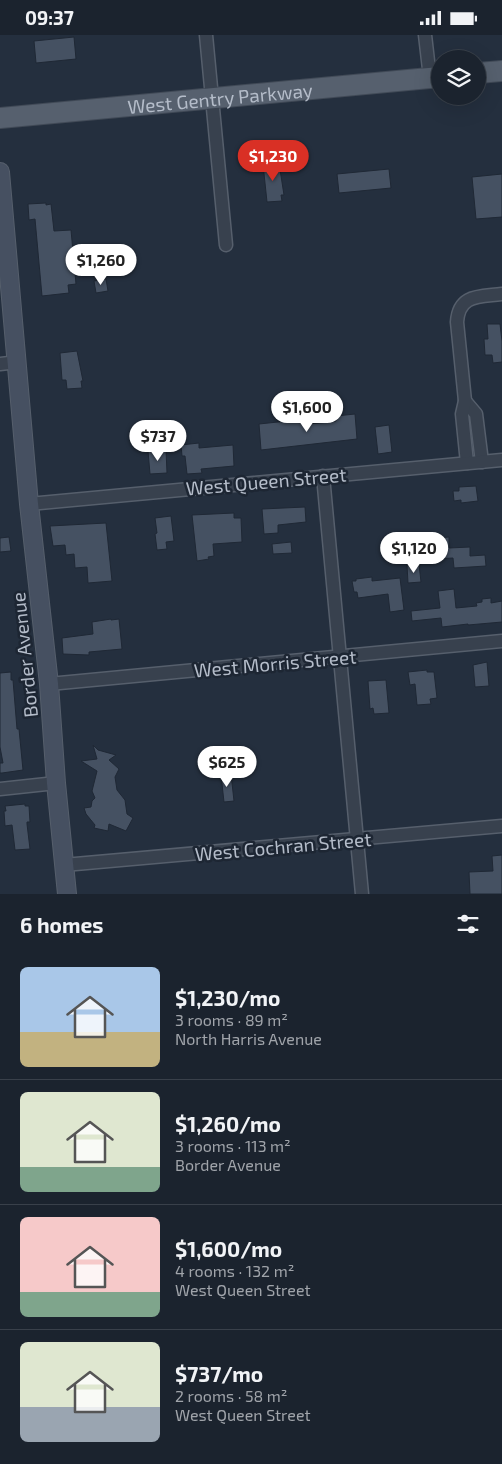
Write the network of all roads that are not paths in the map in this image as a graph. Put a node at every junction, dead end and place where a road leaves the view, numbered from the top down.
1 (206, 35) edge
2 (425, 35) edge
3 (431, 60) edge
4 (502, 71) edge
5 (486, 72) edge
6 (431, 77) edge
7 (212, 99) junction
8 (0, 118) edge
9 (0, 172) edge
10 (226, 245) dead end
11 (4, 268) edge
12 (502, 295) edge
13 (8, 363) edge
14 (465, 401) junction
15 (502, 460) edge
16 (482, 462) junction
17 (467, 463) junction
18 (323, 476) junction
19 (30, 504) junction
20 (502, 641) edge
21 (341, 656) junction
22 (49, 684) junction
23 (56, 783) junction
24 (0, 789) edge
25 (502, 826) edge
26 (358, 840) junction
27 (64, 865) junction
28 (67, 894) edge
29 (362, 894) edge

1 - 7 street
2 - 3 street
4 - 5 main road
6 - 7 main road, West Gentry Parkway
7 - 8 main road, West Gentry Parkway
7 - 10 street
9 - 11 street, Border Avenue
11 - 13 street, Border Avenue
12 - 14 street
13 - 19 street, Border Avenue
14 - 16 street
14 - 17 street
15 - 16 street, West Queen Street
16 - 17 street, West Queen Street
17 - 18 street, West Queen Street
18 - 19 street, West Queen Street
18 - 21 street
19 - 22 street, Border Avenue
20 - 21 street, West Morris Street
21 - 22 street, West Morris Street
21 - 26 street
22 - 23 street, Border Avenue
23 - 24 street
23 - 27 street, Border Avenue
25 - 26 street, West Cochran Street
26 - 27 street, West Cochran Street
26 - 29 street
27 - 28 street, Border Avenue

